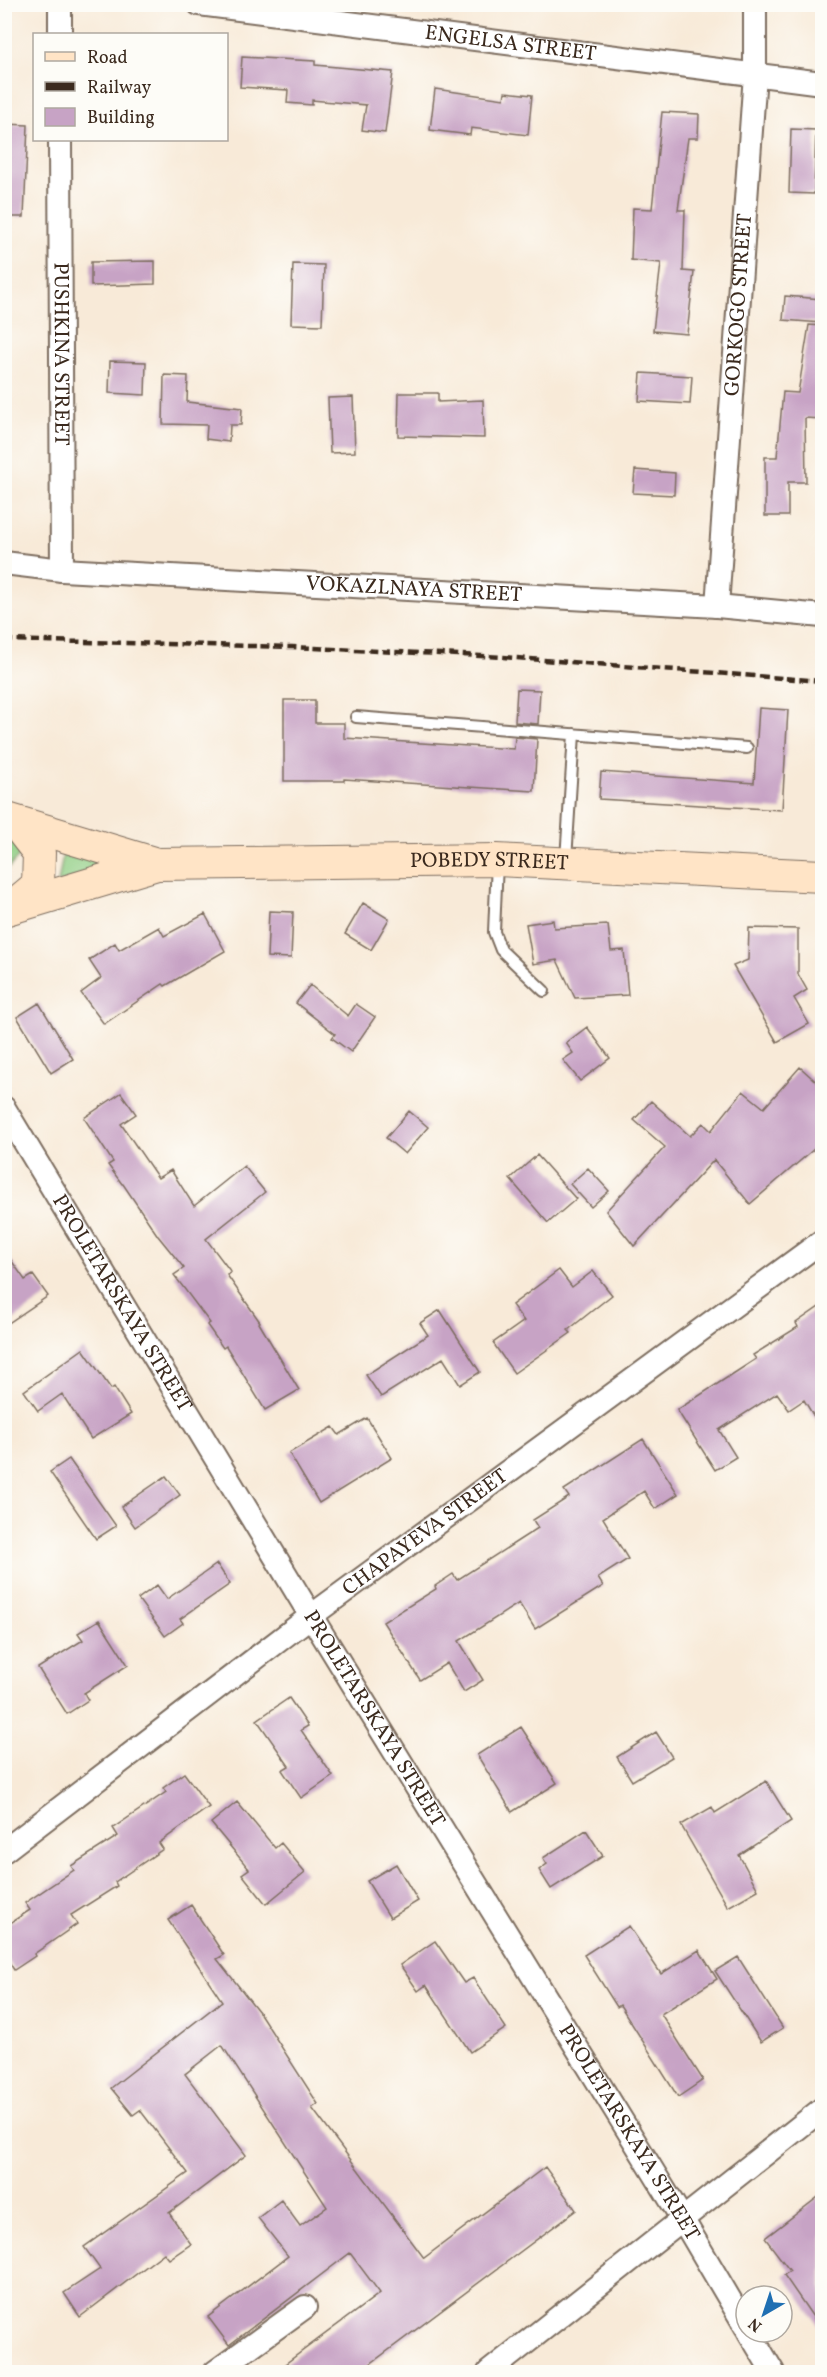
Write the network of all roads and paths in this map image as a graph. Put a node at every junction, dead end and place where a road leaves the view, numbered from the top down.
1 (60, 4) edge
2 (199, 4) edge
3 (755, 4) edge
4 (60, 33) edge
5 (755, 74) junction
6 (822, 83) edge
7 (60, 141) edge
8 (4, 563) edge
9 (62, 570) junction
10 (717, 606) junction
11 (822, 616) edge
12 (356, 717) dead end
13 (574, 734) junction
14 (747, 748) dead end
15 (10, 820) edge
16 (497, 860) junction
17 (157, 864) junction
18 (566, 864) junction
19 (822, 876) edge
20 (6, 912) edge
21 (544, 991) dead end
22 (4, 1108) edge
23 (822, 1241) edge
24 (311, 1616) junction
25 (4, 1851) edge
26 (822, 2109) edge
27 (683, 2220) junction
28 (305, 2307) dead end
29 (734, 2307) edge
30 (756, 2344) edge
31 (215, 2373) edge
32 (489, 2373) edge
33 (773, 2373) edge

1 - 4 street
2 - 5 street, ENGELSA STREET
3 - 5 street, GORKOGO STREET
5 - 6 street, ENGELSA STREET
5 - 10 street, GORKOGO STREET
7 - 9 street, PUSHKINA STREET
8 - 9 street, VOKAZLNAYA STREET
9 - 10 street, VOKAZLNAYA STREET
10 - 11 street, VOKAZLNAYA STREET
12 - 13 lane
13 - 14 lane
13 - 18 lane
15 - 17 street, POBEDY STREET
15 - 20 street
16 - 17 street, POBEDY STREET
16 - 18 street, POBEDY STREET
16 - 21 lane
17 - 20 street, POBEDY STREET
18 - 19 street, POBEDY STREET
22 - 24 street, PROLETARSKAYA STREET
23 - 24 street, CHAPAYEVA STREET
24 - 25 street, CHAPAYEVA STREET
24 - 27 street, PROLETARSKAYA STREET
26 - 27 street
27 - 29 street, PROLETARSKAYA STREET
27 - 32 street
28 - 31 street
30 - 33 street

